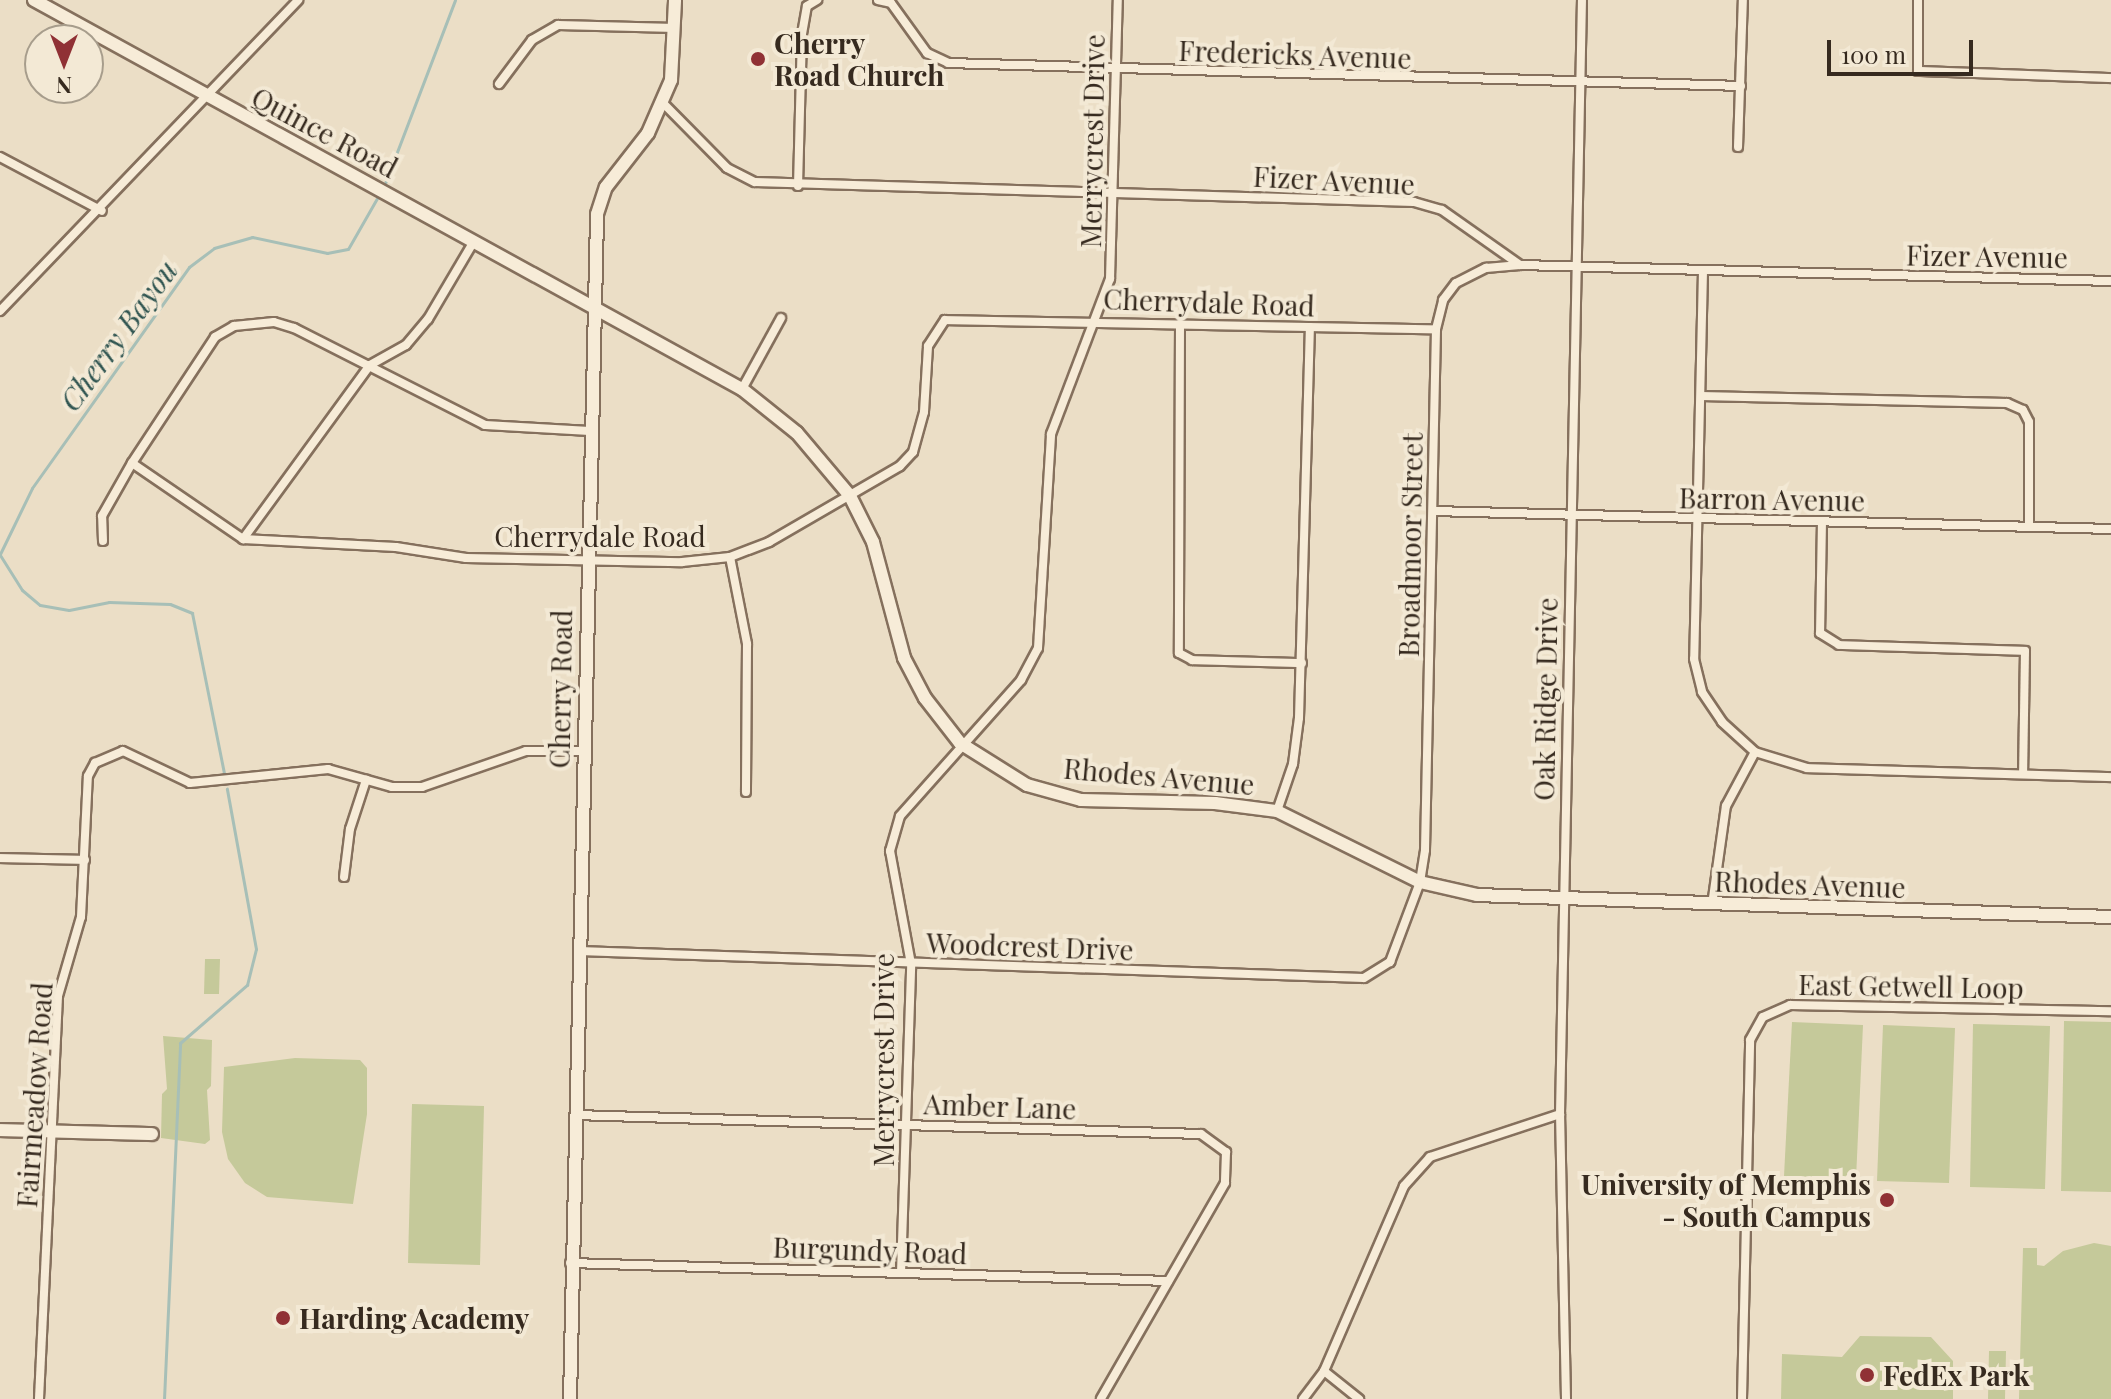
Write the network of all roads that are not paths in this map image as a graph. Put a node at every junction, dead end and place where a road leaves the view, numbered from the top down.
1 (34, 0) edge
2 (298, 0) edge
3 (675, 0) edge
4 (817, 0) edge
5 (878, 0) edge
6 (1118, 0) edge
7 (1582, 0) edge
8 (1743, 0) edge
9 (1918, 0) edge
10 (675, 28) junction
11 (1114, 71) junction
12 (2111, 78) edge
13 (499, 84) dead end
14 (1580, 84) junction
15 (1741, 86) junction
16 (206, 95) junction
17 (663, 103) junction
18 (1738, 147) dead end
19 (0, 157) edge
20 (798, 186) junction
21 (1112, 195) junction
22 (102, 211) junction
23 (473, 243) junction
24 (1520, 265) junction
25 (1574, 268) junction
26 (1703, 271) junction
27 (2111, 281) edge
28 (594, 309) junction
29 (0, 311) edge
30 (781, 318) dead end
31 (1098, 320) junction
32 (1180, 324) junction
33 (1310, 327) junction
34 (1436, 329) junction
35 (370, 365) junction
36 (742, 389) junction
37 (1701, 396) junction
38 (590, 431) junction
39 (132, 463) junction
40 (850, 496) junction
41 (1433, 511) junction
42 (1571, 513) junction
43 (1697, 520) junction
44 (1822, 521) junction
45 (2029, 527) junction
46 (2111, 529) edge
47 (243, 539) junction
48 (103, 541) dead end
49 (730, 557) junction
50 (585, 561) junction
51 (1302, 663) junction
52 (960, 743) junction
53 (583, 751) junction
54 (1755, 752) junction
55 (2023, 774) junction
56 (2111, 777) edge
57 (366, 780) junction
58 (746, 792) dead end
59 (1277, 811) junction
60 (0, 858) edge
61 (85, 860) junction
62 (344, 877) dead end
63 (1420, 882) junction
64 (1563, 898) junction
65 (1712, 905) junction
66 (2111, 917) edge
67 (578, 951) junction
68 (911, 964) junction
69 (2111, 1011) edge
70 (1560, 1114) junction
71 (574, 1115) junction
72 (906, 1125) junction
73 (0, 1130) edge
74 (49, 1132) junction
75 (152, 1134) dead end
76 (570, 1263) junction
77 (901, 1273) junction
78 (1168, 1281) junction
79 (1324, 1371) junction
80 (39, 1399) edge
81 (570, 1399) edge
82 (1101, 1399) edge
83 (1303, 1399) edge
84 (1359, 1399) edge
85 (1566, 1399) edge
86 (1742, 1399) edge

1 - 16 main road, Quince Road
2 - 16 street
3 - 10 main road, Cherry Road
4 - 20 street
5 - 11 street, Fredericks Avenue
6 - 11 street, Merrycrest Drive
7 - 14 street, Oak Ridge Drive
8 - 15 street
9 - 12 street
10 - 13 street
10 - 17 main road, Cherry Road
11 - 14 street, Fredericks Avenue
11 - 21 street, Merrycrest Drive
14 - 15 street, Fredericks Avenue
14 - 25 street, Oak Ridge Drive
15 - 18 street
16 - 22 street
16 - 23 main road, Quince Road
17 - 20 street, Fizer Avenue
17 - 28 main road, Cherry Road
19 - 22 street
20 - 21 street, Fizer Avenue
21 - 24 street, Fizer Avenue
21 - 31 street, Merrycrest Drive
22 - 29 street
23 - 28 main road, Quince Road
23 - 35 street
24 - 25 street, Fizer Avenue
24 - 34 street, Broadmoor Street
25 - 26 street, Fizer Avenue
25 - 42 street, Oak Ridge Drive
26 - 27 street, Fizer Avenue
26 - 37 street
28 - 36 main road, Rhodes Avenue
28 - 38 main road, Cherry Road
30 - 36 street
31 - 32 street, Cherrydale Road
31 - 40 street, Cherrydale Road
31 - 52 street, Merrycrest Drive
32 - 33 street, Cherrydale Road
32 - 51 street
33 - 34 street, Cherrydale Road
33 - 51 street
34 - 41 street, Broadmoor Street
35 - 38 street
35 - 39 street
35 - 47 street
36 - 40 main road, Rhodes Avenue
37 - 43 street
37 - 45 street
38 - 50 main road, Cherry Road
39 - 47 street
39 - 48 street
40 - 49 street, Cherrydale Road
40 - 52 main road, Rhodes Avenue
41 - 42 street, Barron Avenue
41 - 63 street, Broadmoor Street
42 - 43 street, Barron Avenue
42 - 64 street, Oak Ridge Drive
43 - 44 street, Barron Avenue
43 - 54 street
44 - 45 street, Barron Avenue
44 - 55 street
45 - 46 street, Barron Avenue
47 - 50 street, Cherrydale Road
49 - 50 street, Cherrydale Road
49 - 58 street
50 - 53 main road, Cherry Road
51 - 59 street
52 - 59 main road, Rhodes Avenue
52 - 68 street, Merrycrest Drive
53 - 57 street
53 - 67 main road, Cherry Road
54 - 55 street
54 - 65 street
55 - 56 street
57 - 61 street, Fairmeadow Road
57 - 62 street
59 - 63 main road, Rhodes Avenue
60 - 61 street
61 - 74 street, Fairmeadow Road
63 - 64 main road, Rhodes Avenue
63 - 68 street, Woodcrest Drive
64 - 65 main road, Rhodes Avenue
64 - 70 street, Oak Ridge Drive
65 - 66 main road, Rhodes Avenue
67 - 68 street, Woodcrest Drive
67 - 71 main road, Cherry Road
68 - 72 street, Merrycrest Drive
69 - 86 street, East Getwell Loop
70 - 79 street
70 - 85 street, Oak Ridge Drive
71 - 72 street, Amber Lane
71 - 76 main road, Cherry Road
72 - 77 street, Merrycrest Drive
72 - 78 street, Amber Lane
73 - 74 main road
74 - 75 main road
74 - 80 street, Fairmeadow Road
76 - 77 street, Burgundy Road
76 - 81 main road, Cherry Road
77 - 78 street, Burgundy Road
78 - 82 street
79 - 83 street
79 - 84 street

